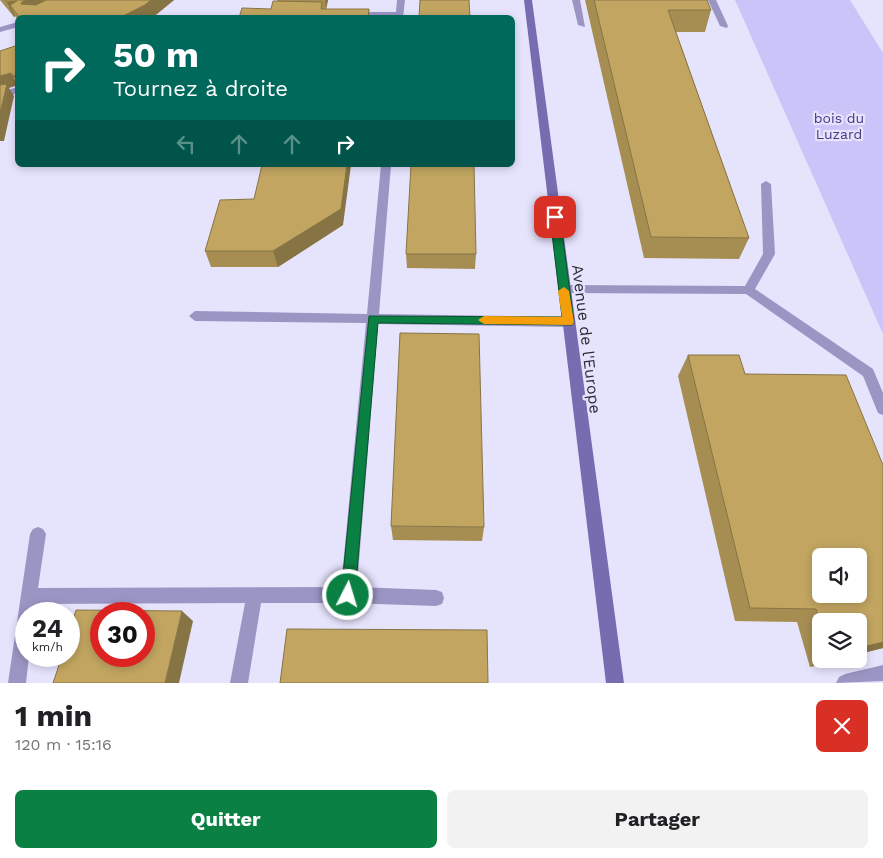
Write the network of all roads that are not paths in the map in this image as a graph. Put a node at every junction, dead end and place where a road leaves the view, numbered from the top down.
1 (401, 0) edge
2 (528, 0) edge
3 (576, 0) edge
4 (712, 0) edge
5 (263, 14) edge
6 (341, 14) edge
7 (239, 15) edge
8 (370, 15) edge
9 (400, 15) edge
10 (15, 25) edge
11 (582, 25) dead end
12 (724, 26) dead end
13 (0, 30) edge
14 (15, 91) edge
15 (0, 95) edge
16 (386, 167) edge
17 (766, 184) dead end
18 (564, 289) junction
19 (748, 290) junction
20 (195, 316) dead end
21 (373, 319) junction
22 (568, 322) junction
23 (883, 409) edge
24 (38, 534) dead end
25 (348, 595) junction
26 (29, 596) junction
27 (254, 596) junction
28 (436, 598) dead end
29 (28, 602) edge
30 (19, 667) edge
31 (883, 673) edge
32 (17, 683) edge
33 (239, 683) edge
34 (614, 683) edge
35 (845, 683) edge

1 - 9 street
2 - 18 main road, Avenue de l'Europe
3 - 11 street
4 - 12 street
5 - 7 street
6 - 8 street
10 - 13 street
14 - 15 street
16 - 21 street
17 - 19 street
18 - 19 street
18 - 22 main road, Avenue de l'Europe
19 - 23 street
20 - 21 street
21 - 22 street
21 - 25 street
22 - 34 main road, Avenue de l'Europe
24 - 26 street
25 - 27 street
25 - 28 street
26 - 27 street
26 - 29 street
27 - 33 street
30 - 32 street
31 - 35 street

